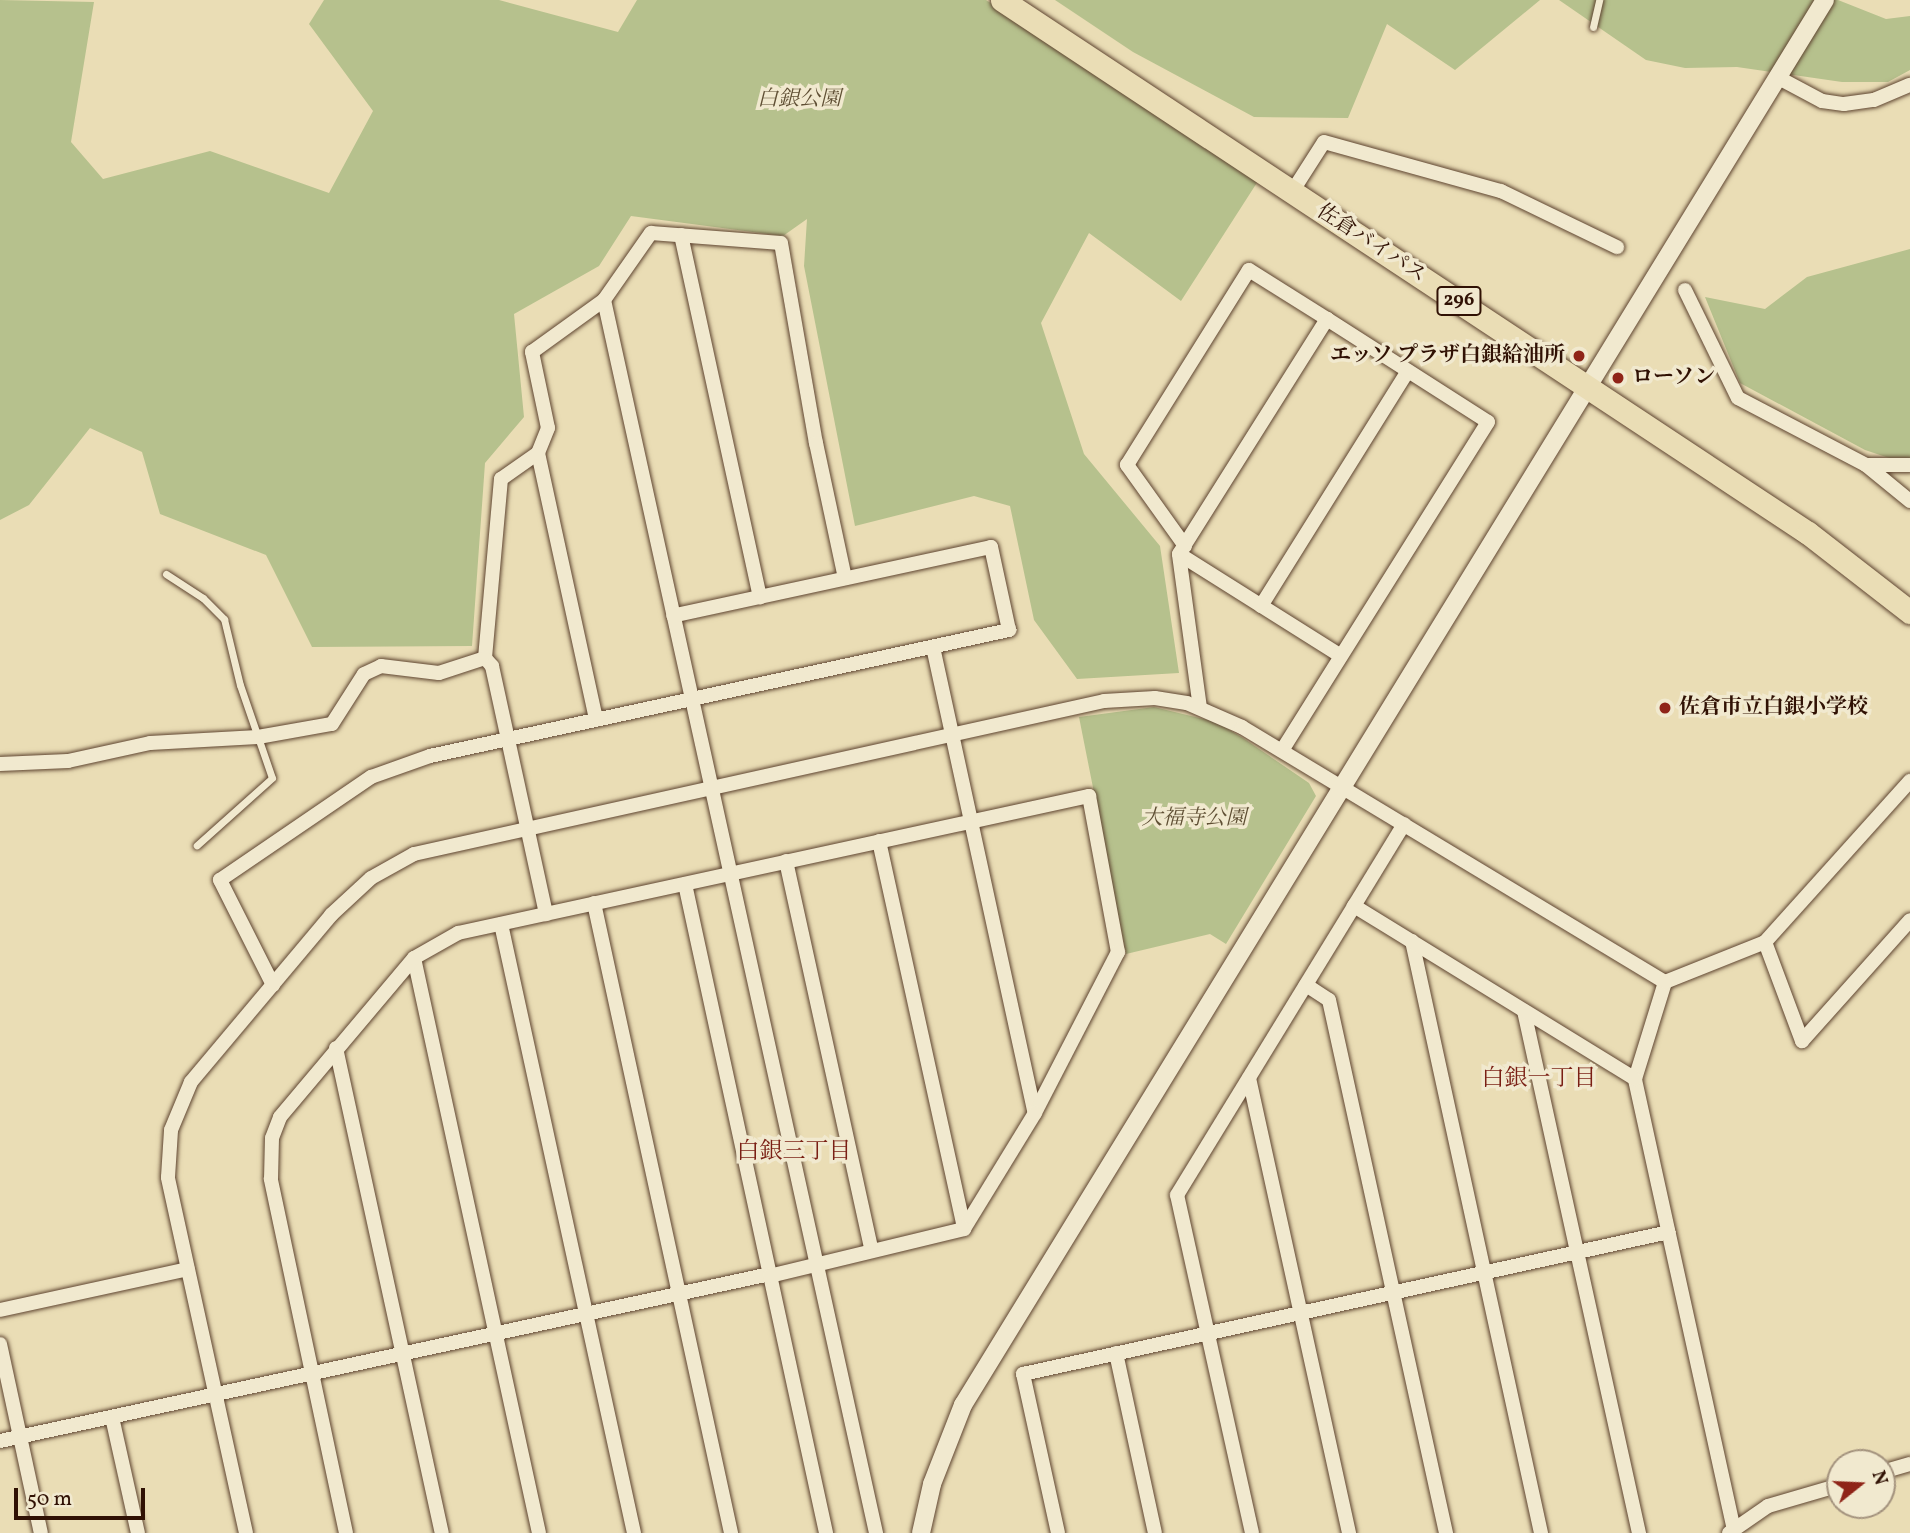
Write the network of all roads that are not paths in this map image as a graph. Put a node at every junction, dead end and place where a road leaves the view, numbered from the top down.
1 (1002, 0) edge
2 (1599, 0) edge
3 (1825, 0) edge
4 (1593, 27) dead end
5 (1777, 77) junction
6 (1910, 85) edge
7 (1292, 192) junction
8 (681, 235) junction
9 (1617, 247) dead end
10 (1685, 290) dead end
11 (604, 300) junction
12 (1327, 319) junction
13 (1408, 371) junction
14 (1587, 384) junction
15 (538, 453) junction
16 (1910, 465) edge
17 (1866, 466) junction
18 (1910, 501) edge
19 (1182, 550) junction
20 (166, 574) dead end
21 (845, 578) junction
22 (760, 597) junction
23 (1261, 606) junction
24 (1910, 612) edge
25 (673, 616) junction
26 (933, 647) junction
27 (1341, 656) junction
28 (485, 657) junction
29 (691, 699) junction
30 (1200, 708) junction
31 (596, 720) junction
32 (952, 734) junction
33 (258, 737) junction
34 (508, 739) junction
35 (1282, 751) junction
36 (0, 764) edge
37 (1910, 781) edge
38 (1341, 786) junction
39 (711, 787) junction
40 (971, 821) junction
41 (1404, 824) junction
42 (527, 827) junction
43 (879, 841) junction
44 (197, 845) dead end
45 (786, 861) junction
46 (729, 874) junction
47 (685, 884) junction
48 (594, 903) junction
49 (1354, 906) junction
50 (546, 914) junction
51 (1910, 920) edge
52 (501, 924) junction
53 (1412, 941) junction
54 (1765, 942) junction
55 (414, 958) junction
56 (1665, 982) junction
57 (272, 985) junction
58 (1306, 985) junction
59 (1524, 1011) junction
60 (336, 1048) junction
61 (1249, 1079) junction
62 (1635, 1079) junction
63 (1035, 1113) junction
64 (964, 1229) junction
65 (1669, 1232) junction
66 (871, 1249) junction
67 (1577, 1252) junction
68 (814, 1266) junction
69 (188, 1269) junction
70 (1484, 1273) junction
71 (770, 1275) junction
72 (679, 1293) junction
73 (1393, 1293) junction
74 (0, 1310) edge
75 (1300, 1313) junction
76 (586, 1314) junction
77 (496, 1333) junction
78 (1208, 1333) junction
79 (0, 1344) edge
80 (403, 1353) junction
81 (1115, 1353) junction
82 (312, 1373) junction
83 (215, 1394) junction
84 (112, 1417) junction
85 (20, 1437) junction
86 (0, 1441) edge
87 (1826, 1489) edge
88 (1732, 1531) edge
89 (41, 1533) edge
90 (138, 1533) edge
91 (246, 1533) edge
92 (346, 1533) edge
93 (442, 1533) edge
94 (539, 1533) edge
95 (634, 1533) edge
96 (731, 1533) edge
97 (826, 1533) edge
98 (876, 1533) edge
99 (921, 1533) edge
100 (1058, 1533) edge
101 (1155, 1533) edge
102 (1252, 1533) edge
103 (1349, 1533) edge
104 (1446, 1533) edge
105 (1541, 1533) edge
106 (1639, 1533) edge

1 - 7 highway, 佐倉バイパス / 296
2 - 4 lane
3 - 5 street
5 - 6 street
5 - 14 street
7 - 9 street
7 - 14 highway, 佐倉バイパス / 296
8 - 11 street
8 - 21 street
8 - 22 street
10 - 17 street
11 - 15 street
11 - 25 street
12 - 13 street
12 - 19 street
12 - 19 street
13 - 23 street
13 - 27 street
14 - 24 highway, 佐倉バイパス / 296
14 - 38 street
15 - 28 street
15 - 31 street
16 - 17 street
17 - 18 street
19 - 23 street
19 - 30 street
20 - 33 lane
21 - 22 street
21 - 26 street
22 - 25 street
23 - 27 street
25 - 29 street
26 - 29 street
26 - 32 street
27 - 35 street
28 - 33 street
28 - 34 street
29 - 31 street
29 - 39 street
30 - 32 street
30 - 35 street
31 - 34 street
32 - 39 street
32 - 40 street
33 - 36 street
33 - 44 lane
34 - 42 street
34 - 57 street
35 - 38 street
37 - 54 street
38 - 41 street
38 - 99 street
39 - 42 street
39 - 46 street
40 - 43 street
40 - 63 street
40 - 63 street
41 - 49 street
41 - 56 street
42 - 50 street
42 - 57 street
43 - 45 street
43 - 64 street
45 - 46 street
45 - 66 street
46 - 47 street
46 - 68 street
47 - 48 street
47 - 71 street
48 - 50 street
48 - 72 street
49 - 53 street
49 - 58 street
50 - 52 street
51 - 54 street
52 - 55 street
52 - 76 street
53 - 59 street
53 - 70 street
54 - 56 street
55 - 60 street
55 - 77 street
56 - 62 street
57 - 69 street
58 - 61 street
58 - 73 street
59 - 62 street
59 - 67 street
60 - 80 street
60 - 82 street
61 - 75 street
61 - 78 street
62 - 65 street
63 - 64 street
64 - 66 street
65 - 67 street
65 - 88 street
66 - 68 street
67 - 70 street
67 - 106 street
68 - 71 street
68 - 98 street
69 - 74 street
69 - 83 street
70 - 73 street
70 - 105 street
71 - 72 street
71 - 97 street
72 - 76 street
72 - 96 street
73 - 75 street
73 - 104 street
75 - 78 street
75 - 103 street
76 - 77 street
76 - 95 street
77 - 80 street
77 - 94 street
78 - 81 street
78 - 102 street
79 - 85 street
80 - 82 street
80 - 93 street
81 - 100 street
81 - 101 street
82 - 83 street
82 - 92 street
83 - 84 street
83 - 91 street
84 - 85 street
84 - 90 street
85 - 86 street
85 - 89 street
87 - 88 street

